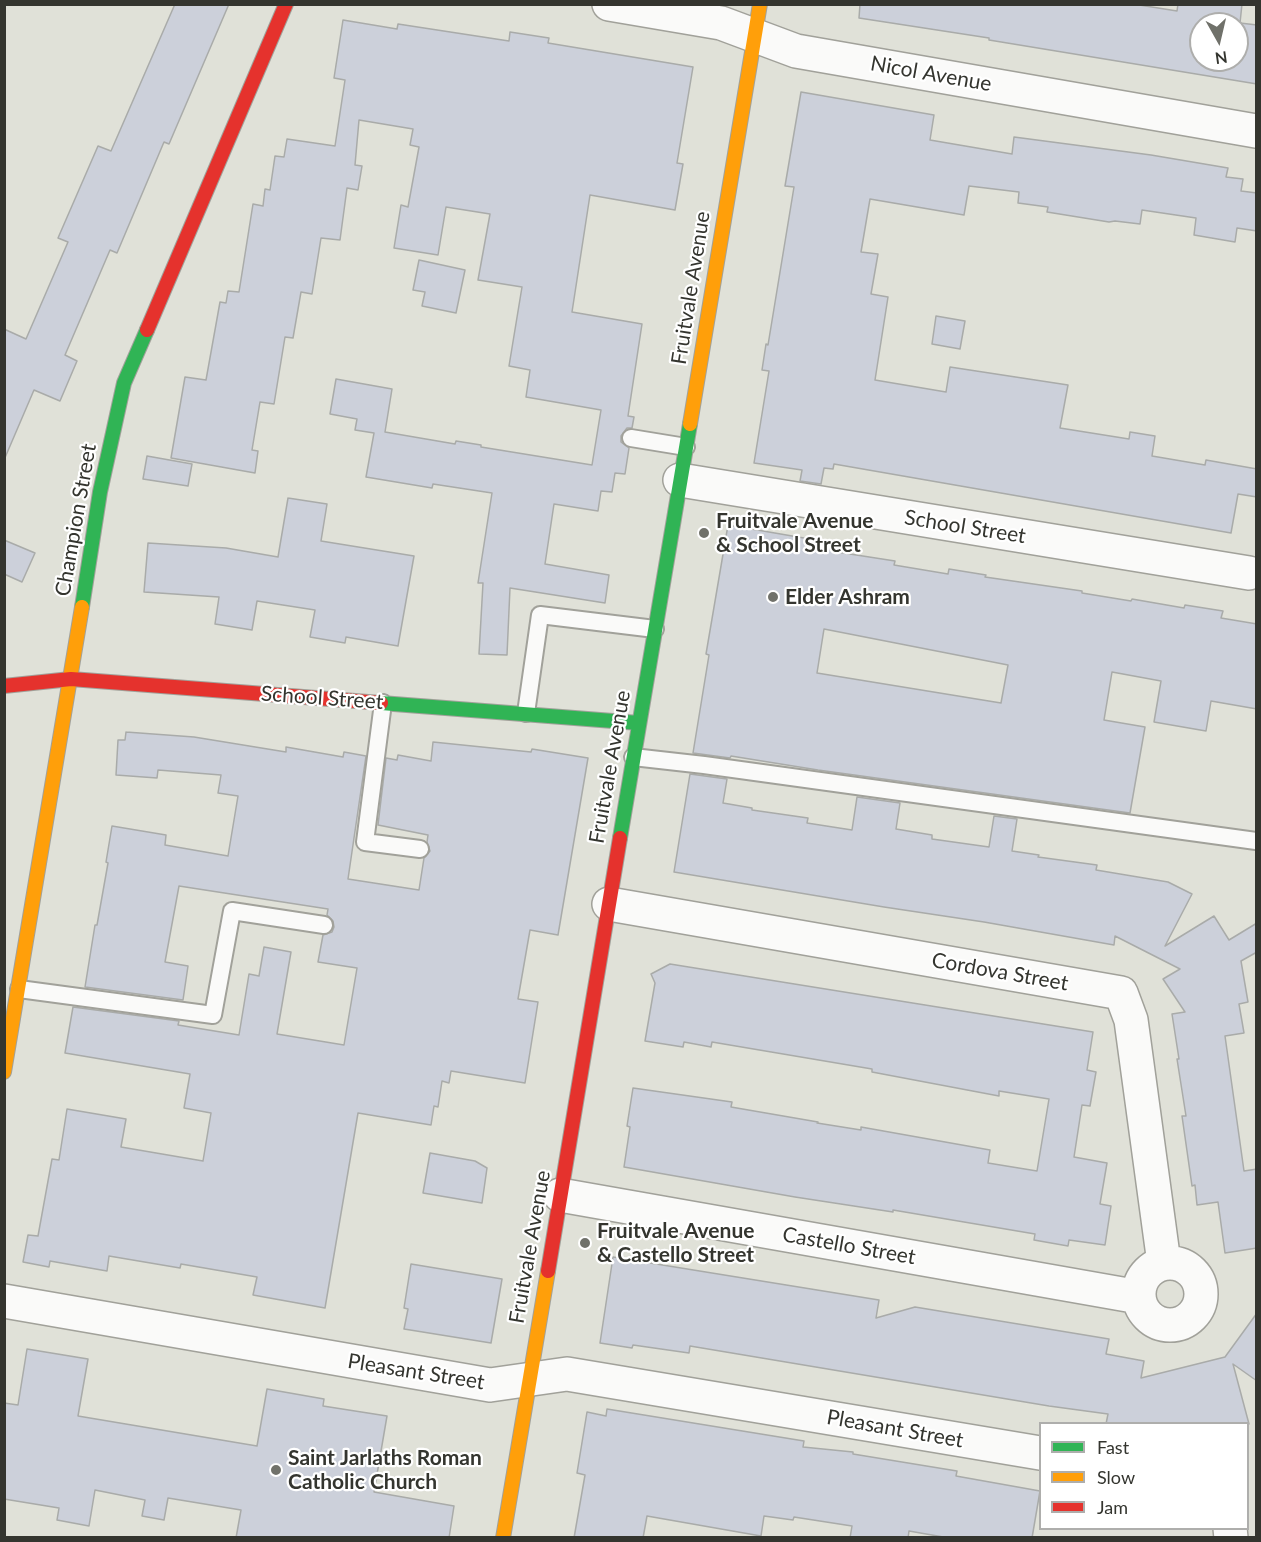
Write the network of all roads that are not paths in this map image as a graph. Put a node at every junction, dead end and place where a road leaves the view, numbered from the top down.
1 (286, 4) edge
2 (609, 4) edge
3 (657, 8) edge
4 (758, 20) edge
5 (1257, 130) edge
6 (631, 438) dead end
7 (686, 447) junction
8 (680, 480) junction
9 (1249, 573) dead end
10 (655, 629) junction
11 (71, 679) junction
12 (4, 686) edge
13 (383, 703) junction
14 (526, 713) junction
15 (639, 723) junction
16 (633, 757) junction
17 (1257, 841) edge
18 (420, 849) dead end
19 (609, 904) junction
20 (324, 925) dead end
21 (4, 962) edge
22 (23, 964) junction
23 (19, 988) junction
24 (4, 1072) edge
25 (560, 1195) junction
26 (1164, 1263) junction
27 (1139, 1297) junction
28 (4, 1301) edge
29 (529, 1380) junction
30 (1039, 1453) edge
31 (503, 1538) edge

1 - 11 street, Champion Street
2 - 3 street, Nicol Avenue
3 - 4 street, Nicol Avenue
4 - 5 street, Nicol Avenue
4 - 7 street, Fruitvale Avenue
6 - 7 lane
7 - 8 street, Fruitvale Avenue
8 - 9 street, School Street
8 - 10 street, Fruitvale Avenue
10 - 14 lane
10 - 15 street, Fruitvale Avenue
11 - 12 street, School Street
11 - 13 street, School Street
11 - 22 street, Champion Street
13 - 14 street, School Street
13 - 18 lane
14 - 15 street, School Street
15 - 16 street, Fruitvale Avenue
16 - 17 lane
16 - 19 street, Fruitvale Avenue
19 - 25 street, Fruitvale Avenue
19 - 26 street, Cordova Street
20 - 23 lane
21 - 22 lane
22 - 23 street, Champion Street
23 - 24 street, Champion Street
25 - 27 street, Castello Street
25 - 29 street, Fruitvale Avenue
26 - 27 street
26 - 27 street
28 - 29 street, Pleasant Street
29 - 30 street, Pleasant Street
29 - 31 street, Fruitvale Avenue

